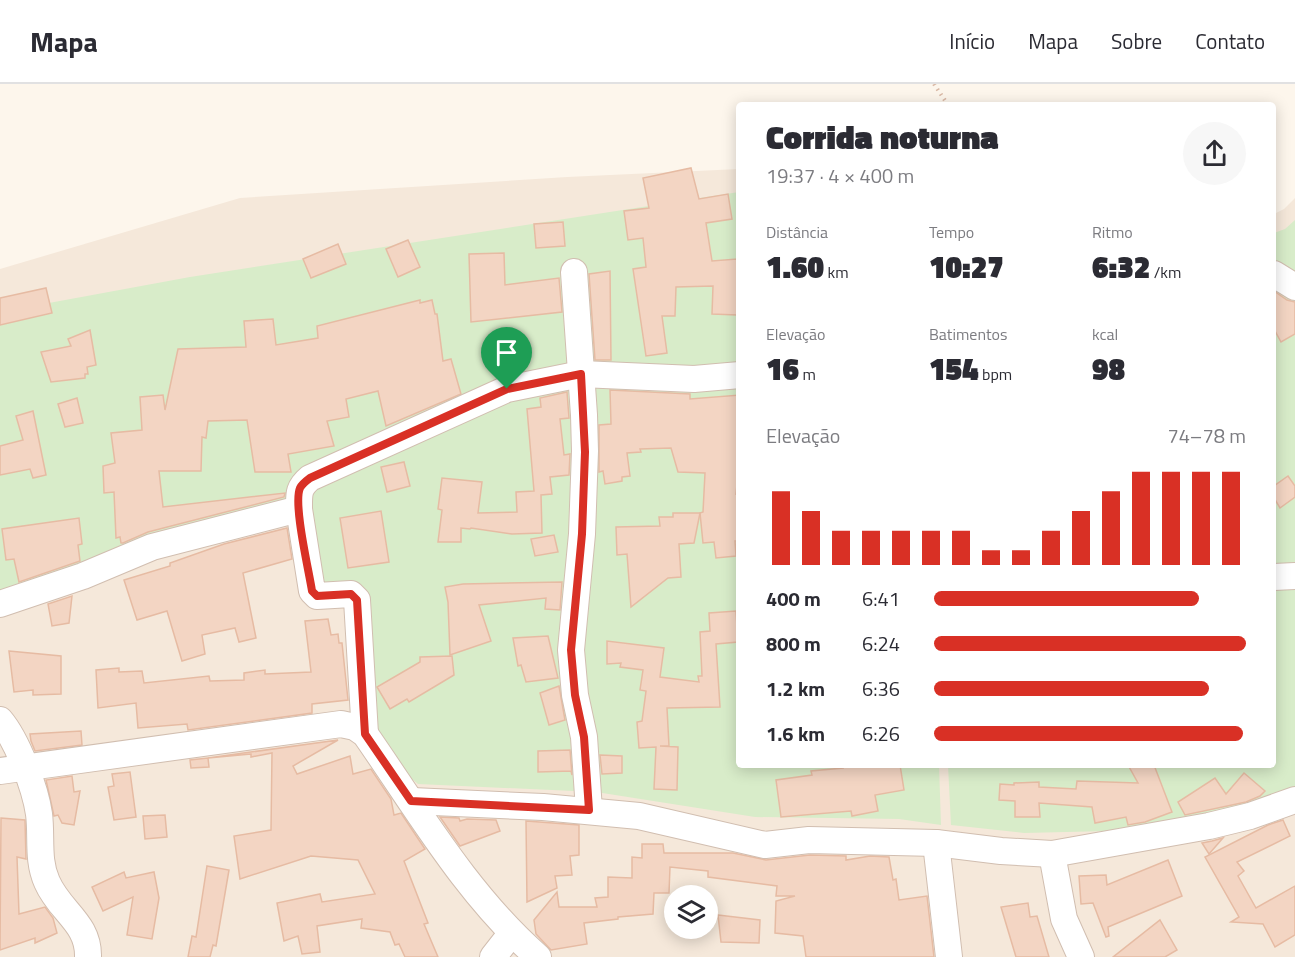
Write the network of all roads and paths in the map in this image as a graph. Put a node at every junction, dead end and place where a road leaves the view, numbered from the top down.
1 (934, 84) edge
2 (946, 102) edge
3 (574, 272) dead end
4 (1276, 275) edge
5 (1295, 287) edge
6 (581, 374) junction
7 (736, 375) edge
8 (299, 508) junction
9 (1295, 576) edge
10 (1276, 577) edge
11 (0, 604) edge
12 (0, 720) edge
13 (365, 734) junction
14 (25, 767) junction
15 (0, 771) edge
16 (411, 801) junction
17 (1292, 806) edge
18 (589, 810) junction
19 (936, 843) junction
20 (1052, 854) junction
21 (511, 934) junction
22 (88, 957) edge
23 (493, 957) edge
24 (538, 957) edge
25 (950, 957) edge
26 (1081, 957) edge

1 - 2 path
3 - 6 street
4 - 5 street
6 - 7 street
6 - 8 street
6 - 18 street
8 - 11 street
8 - 13 street
9 - 10 street
12 - 14 street
13 - 14 street
13 - 16 street
14 - 15 street
14 - 22 street
16 - 18 street
16 - 21 street
17 - 20 street
18 - 19 street
19 - 20 street
19 - 25 street
20 - 26 street
21 - 23 street
21 - 24 street

